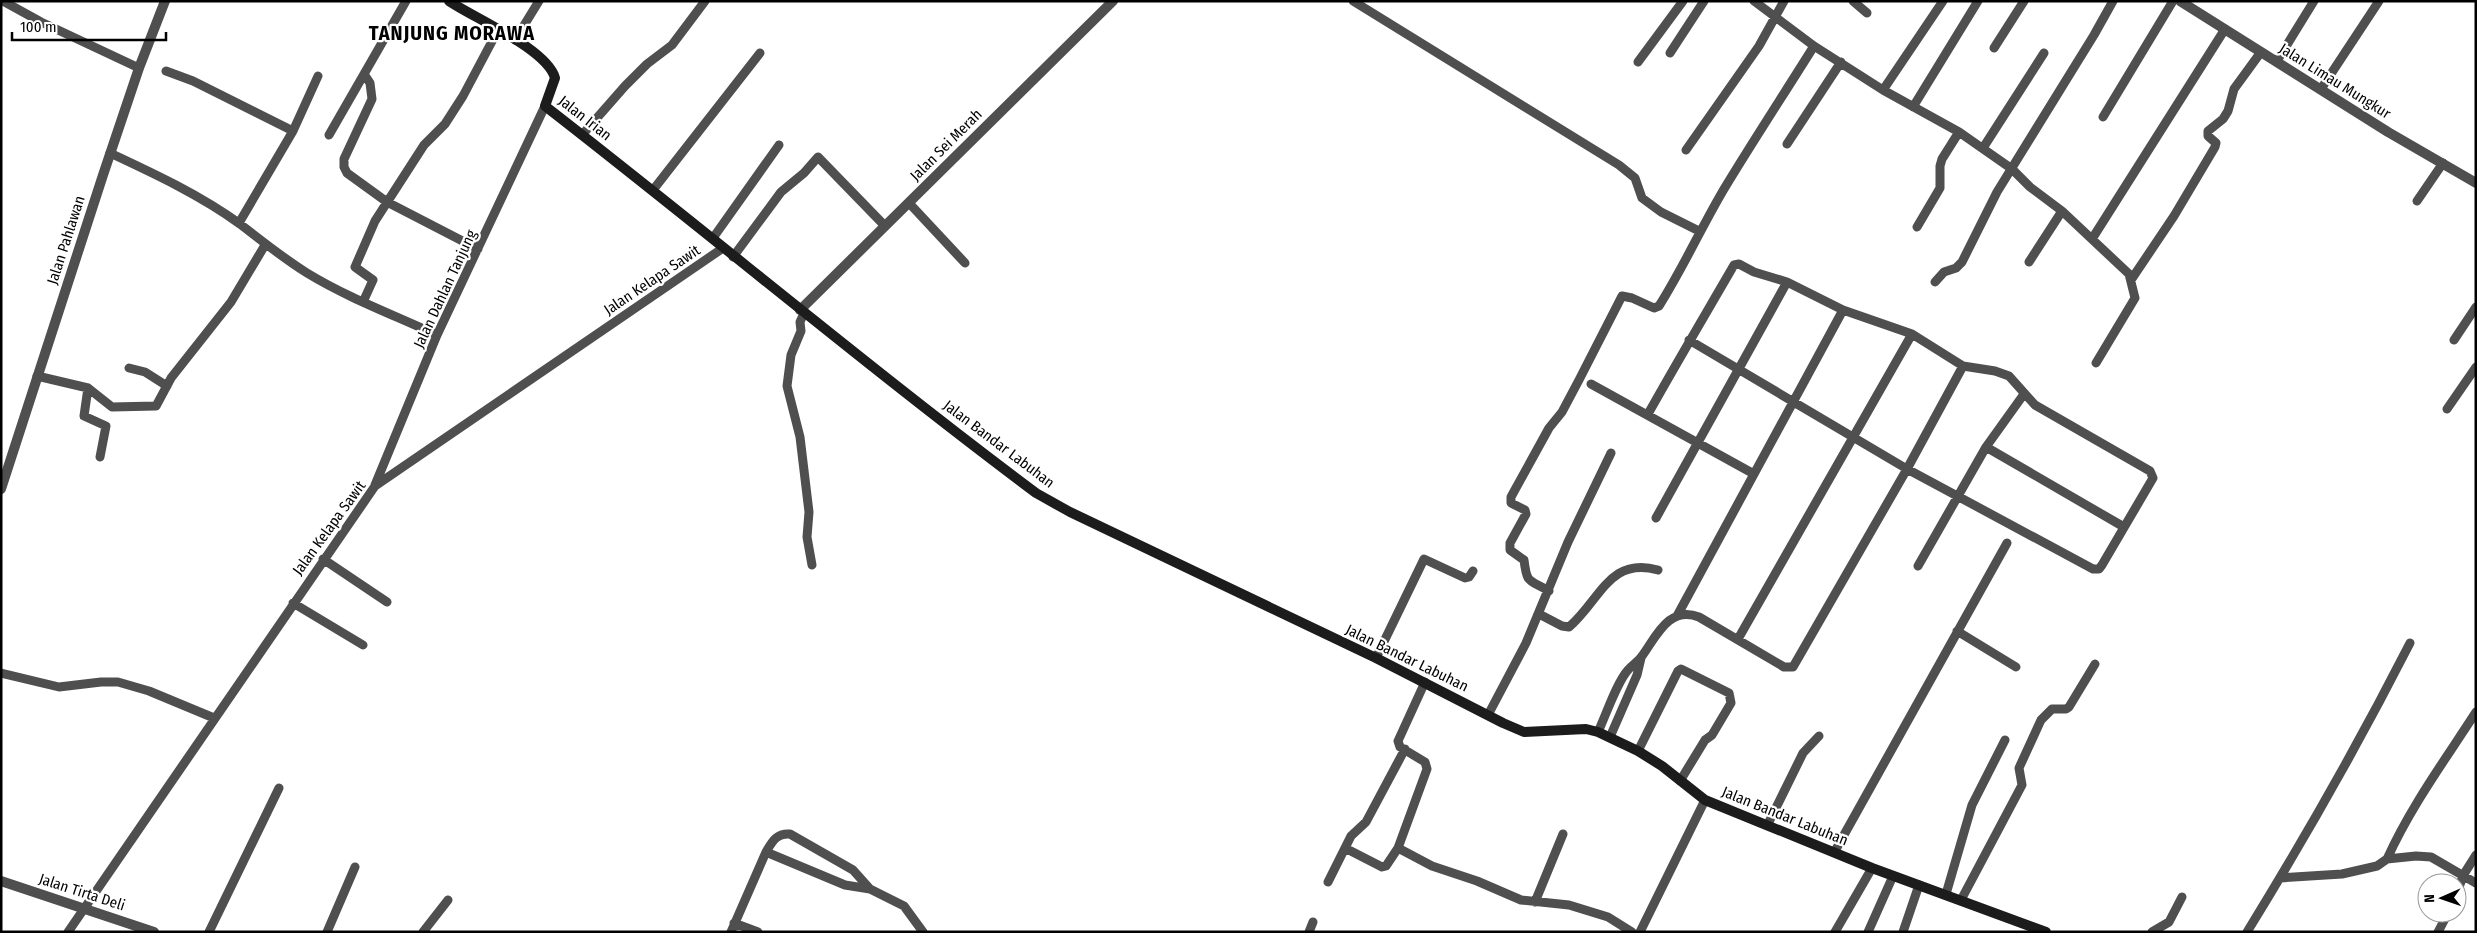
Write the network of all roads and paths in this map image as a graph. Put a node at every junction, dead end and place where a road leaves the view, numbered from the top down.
1 (3, 1) edge
2 (164, 1) edge
3 (406, 1) edge
4 (539, 1) edge
5 (705, 1) edge
6 (1113, 1) edge
7 (1353, 1) edge
8 (1682, 1) edge
9 (1704, 1) edge
10 (1754, 1) edge
11 (1784, 1) edge
12 (1853, 1) edge
13 (1943, 1) edge
14 (1978, 1) edge
15 (2024, 1) edge
16 (2113, 1) edge
17 (2173, 1) edge
18 (2180, 1) edge
19 (2314, 1) edge
20 (2379, 1) edge
21 (454, 3) edge
22 (1867, 12) dead end
23 (1776, 18) junction
24 (2225, 29) junction
25 (498, 30) junction
26 (515, 40) junction
27 (1814, 46) junction
28 (1994, 48) dead end
29 (2261, 52) junction
30 (760, 53) dead end
31 (1670, 53) dead end
32 (2044, 53) dead end
33 (2277, 61) junction
34 (1638, 62) dead end
35 (1841, 62) junction
36 (139, 68) junction
37 (166, 71) dead end
38 (364, 74) junction
39 (318, 76) dead end
40 (2321, 89) junction
41 (1883, 90) junction
42 (545, 106) junction
43 (1913, 107) junction
44 (2104, 117) dead end
45 (293, 131) junction
46 (1960, 132) junction
47 (329, 135) dead end
48 (582, 136) junction
49 (1787, 144) dead end
50 (779, 145) dead end
51 (1983, 148) junction
52 (1686, 150) dead end
53 (110, 153) junction
54 (2443, 163) junction
55 (2012, 168) junction
56 (2476, 182) edge
57 (653, 190) junction
58 (2417, 201) dead end
59 (387, 202) junction
60 (908, 203) junction
61 (2062, 210) junction
62 (239, 224) junction
63 (885, 226) junction
64 (1917, 227) dead end
65 (1699, 231) junction
66 (712, 238) junction
67 (2092, 239) junction
68 (265, 245) junction
69 (723, 248) junction
70 (478, 249) junction
71 (733, 257) junction
72 (2029, 262) dead end
73 (965, 263) dead end
74 (2131, 280) junction
75 (1786, 282) junction
76 (1935, 282) dead end
77 (363, 302) junction
78 (2476, 307) edge
79 (1843, 310) junction
80 (802, 312) junction
81 (1912, 334) junction
82 (437, 335) junction
83 (1689, 340) junction
84 (2454, 340) dead end
85 (2096, 363) dead end
86 (1963, 366) junction
87 (2476, 366) edge
88 (130, 368) dead end
89 (1740, 368) junction
90 (37, 376) junction
91 (1591, 384) dead end
92 (167, 386) junction
93 (88, 388) junction
94 (2024, 394) junction
95 (1794, 401) junction
96 (2447, 409) dead end
97 (1648, 414) junction
98 (1851, 437) junction
99 (1699, 444) junction
100 (1986, 447) junction
101 (1611, 454) dead end
102 (100, 457) dead end
103 (1907, 470) junction
104 (1754, 474) junction
105 (375, 486) junction
106 (1, 489) edge
107 (1957, 497) junction
108 (1656, 518) dead end
109 (2124, 527) junction
110 (2008, 543) dead end
111 (323, 559) junction
112 (812, 565) dead end
113 (1918, 566) dead end
114 (1658, 570) dead end
115 (1473, 571) dead end
116 (1549, 591) junction
117 (387, 602) dead end
118 (293, 603) junction
119 (1539, 614) junction
120 (1677, 616) junction
121 (1957, 631) junction
122 (1738, 639) junction
123 (2410, 643) dead end
124 (363, 645) dead end
125 (1376, 658) junction
126 (1641, 658) junction
127 (2094, 664) dead end
128 (2016, 667) dead end
129 (1, 673) edge
130 (1425, 682) junction
131 (2476, 712) edge
132 (1488, 715) junction
133 (214, 718) junction
134 (1598, 732) junction
135 (1819, 736) dead end
136 (1610, 737) junction
137 (2005, 740) dead end
138 (1405, 749) junction
139 (1638, 751) junction
140 (1680, 781) junction
141 (280, 788) dead end
142 (1705, 800) junction
143 (1768, 824) junction
144 (1562, 834) dead end
145 (1345, 848) junction
146 (1398, 848) junction
147 (1835, 851) junction
148 (766, 852) junction
149 (2476, 856) edge
150 (2388, 859) junction
151 (355, 867) dead end
152 (1872, 868) junction
153 (2462, 873) edge
154 (2465, 873) edge
155 (1893, 876) junction
156 (2280, 878) junction
157 (1, 882) edge
158 (1328, 882) dead end
159 (1919, 885) junction
160 (870, 888) junction
161 (1946, 894) junction
162 (2182, 896) dead end
163 (448, 900) dead end
164 (1961, 900) junction
165 (1535, 902) junction
166 (84, 908) junction
167 (1313, 922) dead end
168 (732, 927) edge
169 (1643, 931) edge
170 (68, 932) edge
171 (154, 932) edge
172 (209, 932) edge
173 (327, 932) edge
174 (423, 932) edge
175 (758, 932) edge
176 (924, 932) edge
177 (1309, 932) edge
178 (1632, 932) edge
179 (1835, 932) edge
180 (1868, 932) edge
181 (1903, 932) edge
182 (2046, 932) edge
183 (2152, 932) edge
184 (2247, 932) edge

1 - 36 street
2 - 36 street, Jalan Pahlawan
3 - 38 street
4 - 26 street
5 - 48 street
6 - 60 street, Jalan Sei Merah
7 - 65 street
8 - 34 street
9 - 31 street
10 - 23 street
11 - 23 street
12 - 22 street
13 - 41 street
14 - 43 street
15 - 28 street
16 - 55 street
17 - 44 street
18 - 24 street, Jalan Limau Mungkur
19 - 33 street
20 - 40 street
21 - 25 main road, Jalan Irian
23 - 27 street
23 - 52 street
24 - 29 street, Jalan Limau Mungkur
24 - 67 street
25 - 26 main road, Jalan Irian
25 - 59 street
26 - 42 main road, Jalan Irian
27 - 35 street
27 - 65 street
29 - 33 street, Jalan Limau Mungkur
29 - 74 street
30 - 57 street
32 - 51 street
33 - 40 street, Jalan Limau Mungkur
35 - 41 street
35 - 49 street
36 - 53 street, Jalan Pahlawan
37 - 45 street
38 - 47 street
38 - 59 street
39 - 45 street
40 - 54 street, Jalan Limau Mungkur
41 - 43 street
42 - 48 main road, Jalan Irian
42 - 70 street, Jalan Dahlan Tanjung
43 - 46 street
45 - 62 street
46 - 51 street
46 - 64 street
48 - 57 main road, Jalan Irian
50 - 66 street
51 - 55 street
53 - 62 street
53 - 90 street, Jalan Pahlawan
54 - 56 street, Jalan Limau Mungkur
54 - 58 street
55 - 61 street
55 - 76 street
57 - 66 main road, Jalan Irian
59 - 70 street
59 - 77 street
60 - 63 street, Jalan Sei Merah
60 - 73 street
61 - 67 street
61 - 72 street
62 - 68 street
63 - 71 street
63 - 80 street, Jalan Sei Merah
65 - 116 street
66 - 69 main road, Jalan Irian
67 - 74 street
68 - 77 street
68 - 92 street
69 - 71 main road, Jalan Irian
69 - 105 street, Jalan Kelapa Sawit
70 - 82 street, Jalan Dahlan Tanjung
71 - 80 main road, Jalan Bandar Labuhan
74 - 85 street
75 - 79 street
75 - 83 street
75 - 89 street
77 - 82 street
78 - 84 street
79 - 81 street
79 - 95 street
80 - 112 street
80 - 125 main road, Jalan Bandar Labuhan
81 - 86 street
81 - 98 street
82 - 105 street, Jalan Dahlan Tanjung
83 - 89 street
83 - 97 street
86 - 94 street
86 - 103 street
87 - 96 street
88 - 92 street
89 - 95 street
89 - 99 street
90 - 93 street
90 - 106 street, Jalan Pahlawan
91 - 97 street
92 - 93 street
93 - 102 street
94 - 100 street
94 - 109 street
95 - 98 street
95 - 104 street
97 - 99 street
98 - 103 street
98 - 122 street
99 - 104 street
99 - 108 street
100 - 107 street
100 - 109 street
101 - 116 street
103 - 107 street
103 - 122 street
104 - 120 street
105 - 111 street, Jalan Kelapa Sawit
107 - 109 street
107 - 113 street
110 - 121 street
111 - 117 street
111 - 118 street, Jalan Kelapa Sawit
114 - 119 street
115 - 125 street
116 - 119 street
118 - 124 street
118 - 133 street, Jalan Kelapa Sawit
119 - 132 street
120 - 122 street
120 - 126 street
121 - 128 street
121 - 147 street
123 - 156 street
125 - 130 main road, Jalan Bandar Labuhan
126 - 134 street
126 - 136 street
127 - 164 street
129 - 133 street
130 - 132 main road, Jalan Bandar Labuhan
130 - 138 street
131 - 150 street
132 - 134 main road, Jalan Bandar Labuhan
133 - 166 street, Jalan Kelapa Sawit
134 - 136 main road, Jalan Bandar Labuhan
135 - 143 street
136 - 139 main road, Jalan Bandar Labuhan
137 - 161 street
138 - 145 street
138 - 146 street
139 - 140 main road, Jalan Bandar Labuhan
139 - 140 street
140 - 142 main road, Jalan Bandar Labuhan
141 - 172 street
142 - 143 main road, Jalan Bandar Labuhan
142 - 169 street
143 - 147 main road, Jalan Bandar Labuhan
144 - 165 street
145 - 146 street
145 - 158 street
146 - 165 street
147 - 152 main road, Jalan Bandar Labuhan
148 - 160 street
148 - 160 street
148 - 168 street
149 - 154 street
150 - 153 street
150 - 156 street
151 - 173 street
152 - 155 main road, Jalan Bandar Labuhan
152 - 179 street
155 - 159 main road, Jalan Bandar Labuhan
155 - 180 street
156 - 184 street
157 - 166 street, Jalan Tirta Deli
159 - 161 main road, Jalan Bandar Labuhan
159 - 181 street
160 - 176 street
161 - 164 main road, Jalan Bandar Labuhan
162 - 183 street
163 - 174 street
164 - 182 main road, Jalan Bandar Labuhan
165 - 178 street
166 - 170 street, Jalan Kelapa Sawit
166 - 171 street, Jalan Tirta Deli
167 - 177 street
168 - 175 street

